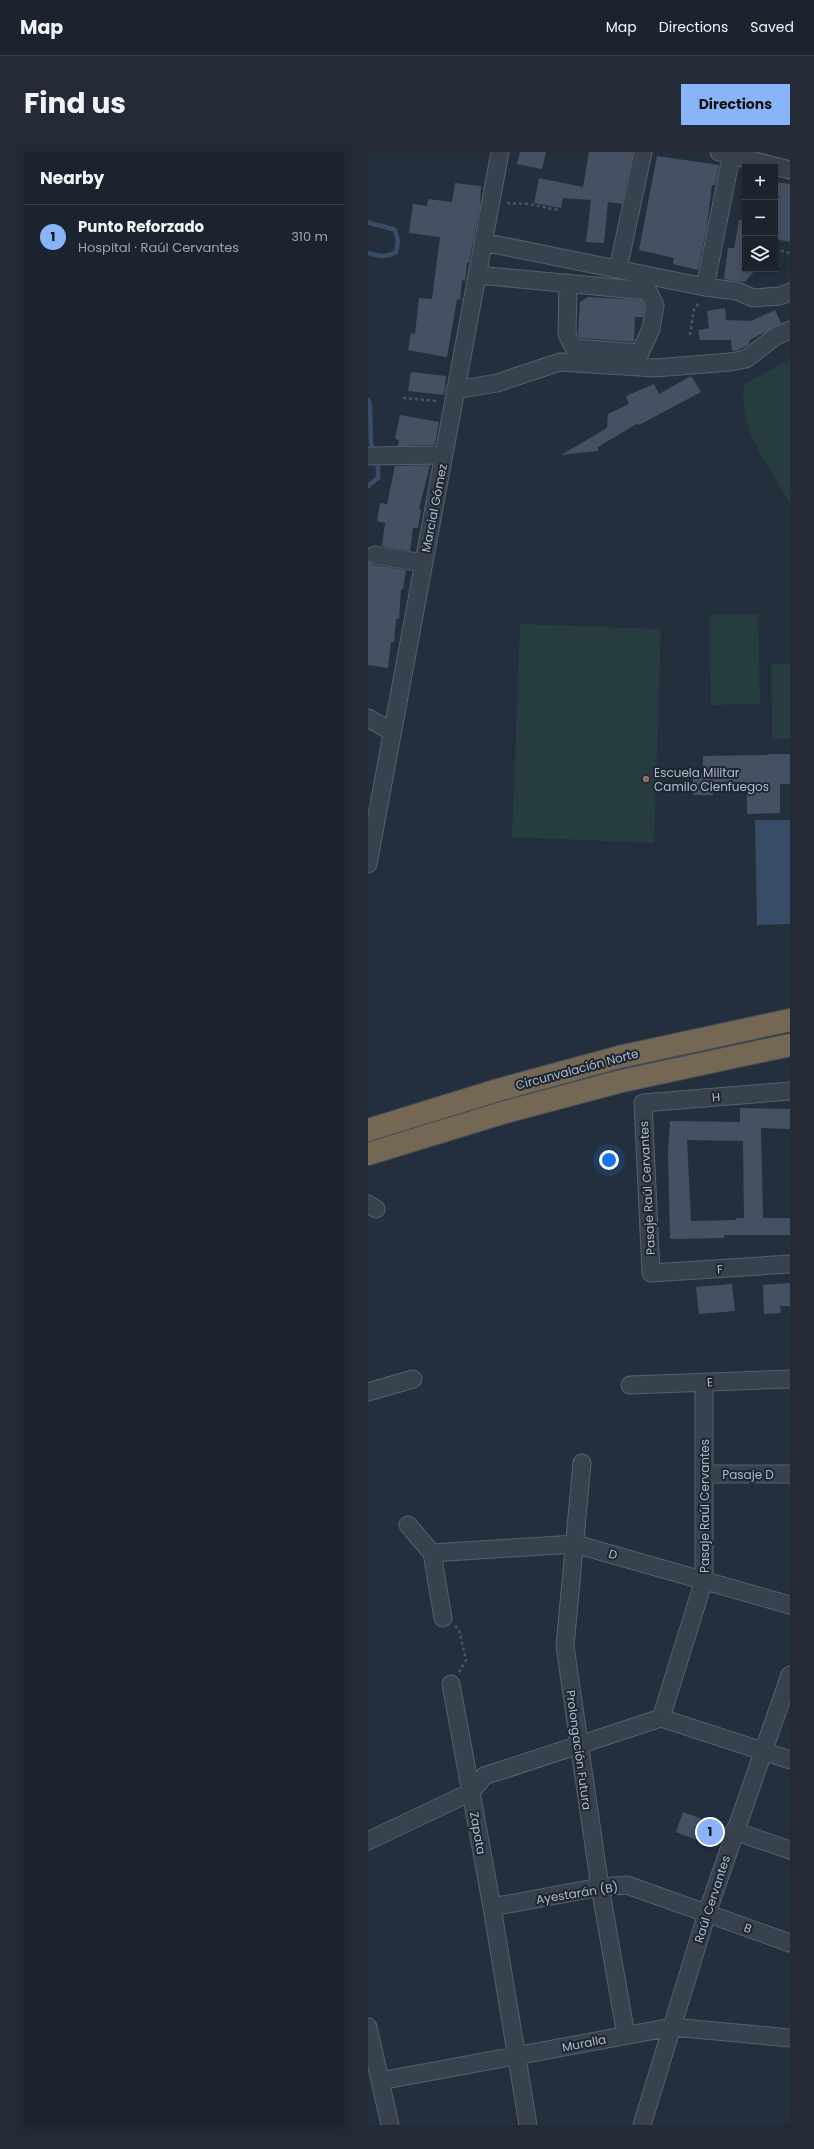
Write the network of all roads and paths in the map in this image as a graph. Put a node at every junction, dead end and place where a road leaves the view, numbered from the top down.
1 (500, 152) edge
2 (643, 152) edge
3 (727, 153) edge
4 (790, 170) edge
5 (490, 205) junction
6 (558, 210) dead end
7 (483, 242) junction
8 (778, 251) edge
9 (790, 253) edge
10 (618, 269) junction
11 (476, 275) junction
12 (568, 283) junction
13 (712, 287) junction
14 (790, 292) edge
15 (790, 330) edge
16 (690, 335) dead end
17 (454, 396) junction
18 (403, 398) dead end
19 (376, 455) edge
20 (444, 455) junction
21 (375, 555) dead end
22 (423, 563) junction
23 (368, 718) edge
24 (392, 732) junction
25 (368, 864) edge
26 (790, 1020) edge
27 (790, 1045) edge
28 (790, 1091) edge
29 (643, 1103) joint
30 (368, 1130) edge
31 (368, 1154) edge
32 (790, 1264) edge
33 (651, 1273) joint
34 (413, 1379) dead end
35 (790, 1379) edge
36 (704, 1383) junction
37 (630, 1385) dead end
38 (368, 1392) edge
39 (582, 1463) dead end
40 (705, 1474) junction
41 (790, 1474) edge
42 (408, 1524) dead end
43 (575, 1544) junction
44 (432, 1553) junction
45 (704, 1580) junction
46 (790, 1605) edge
47 (443, 1618) joint
48 (790, 1675) edge
49 (451, 1684) joint
50 (661, 1718) junction
51 (578, 1746) junction
52 (762, 1751) junction
53 (790, 1760) edge
54 (471, 1792) junction
55 (734, 1831) junction
56 (368, 1841) edge
57 (790, 1850) edge
58 (600, 1888) junction
59 (492, 1907) junction
60 (707, 1913) junction
61 (790, 1943) edge
62 (368, 2027) edge
63 (672, 2027) junction
64 (626, 2035) junction
65 (790, 2038) edge
66 (516, 2056) junction
67 (380, 2081) junction
68 (390, 2125) edge
69 (528, 2125) edge
70 (642, 2125) edge

1 - 5 street, Marcial Gómez
2 - 10 street
3 - 4 street
3 - 13 street
5 - 6 path
5 - 7 street, Marcial Gómez
7 - 10 street
7 - 11 street, Marcial Gómez
8 - 9 path
10 - 13 street
11 - 12 street
11 - 17 street, Marcial Gómez
12 - 12 street
13 - 14 street
13 - 16 path
15 - 17 street
17 - 18 path
17 - 20 street, Marcial Gómez
19 - 20 street
20 - 22 street, Marcial Gómez
21 - 22 street
22 - 24 street, Marcial Gómez
23 - 24 street
24 - 25 street, Marcial Gómez
26 - 30 highway, Circunvalación Norte
27 - 31 highway, Circunvalación Norte
28 - 29 street, H
29 - 33 street, Pasaje Raúl Cervantes
32 - 33 street, F
34 - 38 street
35 - 36 street, E
36 - 37 street, E
36 - 40 street, Pasaje Raúl Cervantes
39 - 43 street, Prolongación Futura
40 - 41 street, Pasaje D
40 - 45 street, Pasaje Raúl Cervantes
42 - 44 street
43 - 44 street, D
43 - 45 street, D
43 - 51 street, Prolongación Futura
44 - 47 street
45 - 46 street, D
45 - 50 street, Pasaje Raúl Cervantes
47 - 49 path
48 - 52 street, Raúl Cervantes
49 - 54 street, Zapata
50 - 51 street
50 - 52 street
51 - 54 street
51 - 58 street, Prolongación Futura
52 - 53 street
52 - 55 street, Raúl Cervantes
54 - 56 street
54 - 59 street, Zapata
55 - 57 street
55 - 60 street, Raúl Cervantes
58 - 59 street, Ayestarán (B)
58 - 60 street, Ayestarán (B)
58 - 64 street, Prolongación Futura
59 - 66 street, Zapata
60 - 61 street, B
60 - 63 street, Raúl Cervantes
62 - 67 street
63 - 64 street, Muralla
63 - 65 street, Muralla
63 - 70 street, Raúl Cervantes
64 - 66 street, Muralla
66 - 67 street, Muralla
66 - 69 street, Zapata
67 - 68 street

